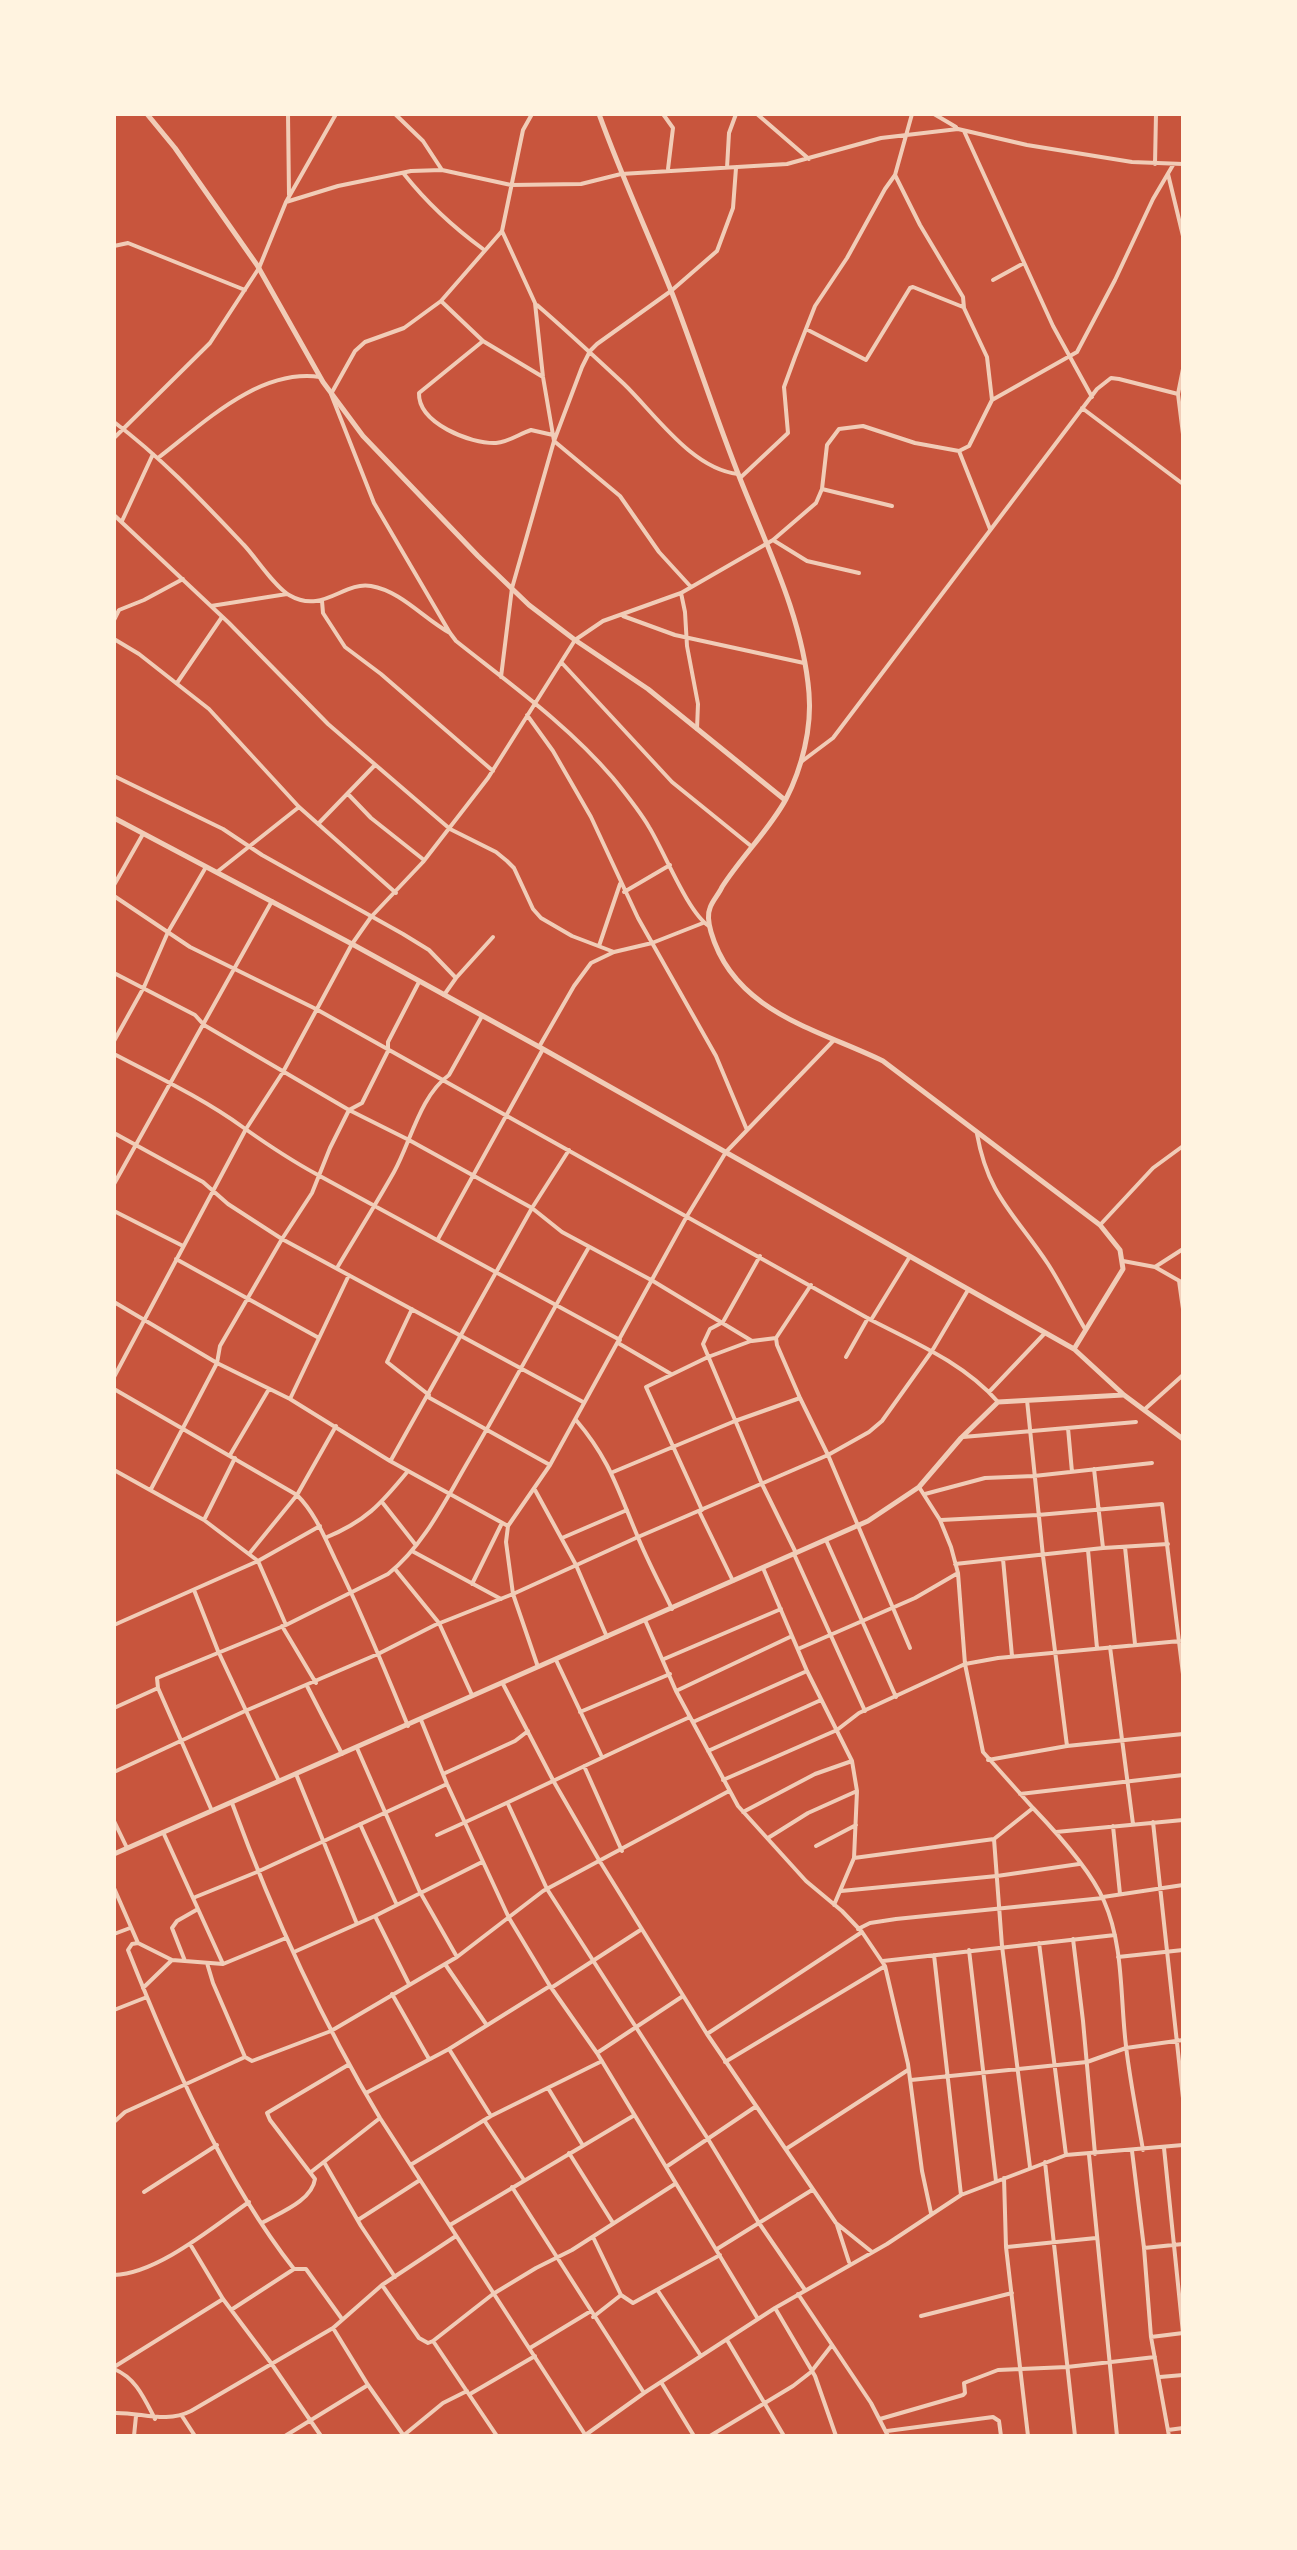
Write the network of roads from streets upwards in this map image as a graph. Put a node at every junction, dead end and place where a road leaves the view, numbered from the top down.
1 (147, 114) edge
2 (288, 114) edge
3 (336, 114) edge
4 (395, 114) edge
5 (532, 114) edge
6 (599, 114) edge
7 (663, 114) edge
8 (736, 114) edge
9 (757, 114) edge
10 (912, 114) edge
11 (934, 114) edge
12 (1156, 114) edge
13 (961, 130) junction
14 (909, 133) junction
15 (809, 159) junction
16 (1155, 164) junction
17 (1183, 164) edge
18 (1173, 165) junction
19 (727, 168) junction
20 (736, 168) junction
21 (668, 169) junction
22 (442, 170) junction
23 (403, 173) junction
24 (621, 174) junction
25 (1168, 174) junction
26 (895, 175) junction
27 (511, 185) junction
28 (287, 200) junction
29 (502, 231) junction
30 (1183, 236) edge
31 (114, 246) edge
32 (483, 249) junction
33 (1024, 263) junction
34 (259, 268) junction
35 (993, 280) dead end
36 (245, 290) junction
37 (671, 291) junction
38 (441, 301) junction
39 (535, 303) junction
40 (964, 308) junction
41 (806, 329) junction
42 (483, 341) junction
43 (590, 351) junction
44 (1070, 358) junction
45 (1183, 369) edge
46 (320, 377) junction
47 (543, 377) junction
48 (331, 394) junction
49 (1178, 394) junction
50 (1092, 397) junction
51 (992, 400) junction
52 (1082, 408) junction
53 (114, 422) edge
54 (123, 429) junction
55 (1183, 434) edge
56 (114, 438) edge
57 (553, 438) junction
58 (959, 451) junction
59 (156, 456) junction
60 (739, 476) junction
61 (1183, 484) edge
62 (822, 489) junction
63 (892, 506) dead end
64 (114, 515) edge
65 (122, 521) junction
66 (990, 529) junction
67 (770, 541) junction
68 (859, 573) dead end
69 (183, 579) junction
70 (691, 587) junction
71 (512, 588) junction
72 (681, 593) junction
73 (287, 594) junction
74 (322, 601) junction
75 (211, 606) junction
76 (116, 608) edge
77 (621, 615) junction
78 (222, 617) junction
79 (114, 620) edge
80 (450, 633) junction
81 (686, 638) junction
82 (114, 639) edge
83 (575, 640) junction
84 (561, 662) junction
85 (804, 663) junction
86 (501, 677) junction
87 (177, 683) junction
88 (534, 704) junction
89 (527, 715) junction
90 (697, 731) junction
91 (801, 762) junction
92 (375, 765) junction
93 (493, 771) junction
94 (114, 776) edge
95 (348, 794) junction
96 (785, 800) junction
97 (299, 807) junction
98 (114, 818) edge
99 (318, 824) junction
100 (450, 829) junction
101 (143, 834) junction
102 (248, 846) junction
103 (751, 846) junction
104 (424, 861) junction
105 (670, 865) junction
106 (206, 867) junction
107 (217, 872) junction
108 (620, 884) junction
109 (114, 885) edge
110 (624, 892) junction
111 (396, 893) junction
112 (114, 896) edge
113 (272, 901) junction
114 (371, 917) junction
115 (706, 925) junction
116 (168, 932) junction
117 (493, 937) dead end
118 (652, 943) junction
119 (352, 944) junction
120 (599, 946) junction
121 (614, 952) junction
122 (233, 969) junction
123 (114, 973) edge
124 (456, 978) junction
125 (419, 982) junction
126 (144, 987) junction
127 (444, 995) junction
128 (316, 1009) junction
129 (482, 1016) junction
130 (204, 1025) junction
131 (834, 1040) junction
132 (114, 1041) edge
133 (541, 1048) junction
134 (388, 1051) junction
135 (114, 1054) edge
136 (283, 1072) junction
137 (441, 1080) junction
138 (169, 1083) junction
139 (349, 1110) junction
140 (504, 1115) junction
141 (246, 1129) junction
142 (747, 1130) junction
143 (114, 1133) edge
144 (977, 1134) junction
145 (409, 1140) junction
146 (136, 1145) junction
147 (1183, 1146) edge
148 (569, 1150) junction
149 (726, 1152) junction
150 (318, 1175) junction
151 (472, 1175) junction
152 (114, 1184) edge
153 (212, 1192) junction
154 (375, 1204) junction
155 (532, 1208) junction
156 (114, 1211) edge
157 (687, 1216) junction
158 (1100, 1225) junction
159 (282, 1239) junction
160 (438, 1240) junction
161 (183, 1246) junction
162 (589, 1247) junction
163 (1183, 1249) edge
164 (760, 1256) junction
165 (909, 1258) junction
166 (176, 1259) junction
167 (1123, 1261) junction
168 (1155, 1267) junction
169 (337, 1269) junction
170 (497, 1273) junction
171 (349, 1275) junction
172 (653, 1281) junction
173 (1181, 1282) edge
174 (811, 1285) junction
175 (968, 1290) junction
176 (246, 1299) junction
177 (114, 1302) edge
178 (555, 1306) junction
179 (412, 1309) junction
180 (1183, 1309) edge
181 (870, 1319) junction
182 (144, 1322) junction
183 (723, 1322) junction
184 (1086, 1330) junction
185 (1045, 1332) junction
186 (460, 1336) junction
187 (319, 1338) junction
188 (776, 1338) junction
189 (752, 1341) junction
190 (619, 1342) junction
191 (1074, 1349) junction
192 (932, 1351) junction
193 (708, 1357) junction
194 (846, 1357) dead end
195 (217, 1363) junction
196 (521, 1369) junction
197 (671, 1374) junction
198 (1183, 1375) edge
199 (114, 1377) edge
200 (114, 1389) edge
201 (269, 1389) junction
202 (989, 1392) junction
203 (1124, 1395) junction
204 (428, 1396) junction
205 (800, 1398) junction
206 (290, 1399) junction
207 (1027, 1400) junction
208 (583, 1402) junction
209 (998, 1402) junction
210 (1145, 1409) junction
211 (576, 1420) junction
212 (735, 1421) junction
213 (1136, 1422) dead end
214 (336, 1426) junction
215 (184, 1428) junction
216 (1068, 1428) junction
217 (486, 1430) junction
218 (1032, 1431) junction
219 (961, 1438) junction
220 (1183, 1439) edge
221 (673, 1447) junction
222 (828, 1455) junction
223 (232, 1457) junction
224 (390, 1461) junction
225 (1152, 1463) dead end
226 (550, 1465) junction
227 (1094, 1469) junction
228 (114, 1470) edge
229 (408, 1471) junction
230 (613, 1472) junction
231 (1072, 1472) junction
232 (1034, 1476) junction
233 (762, 1484) junction
234 (919, 1487) junction
235 (151, 1489) junction
236 (535, 1490) junction
237 (450, 1492) junction
238 (925, 1494) junction
239 (297, 1495) junction
240 (382, 1502) junction
241 (1099, 1509) junction
242 (627, 1510) junction
243 (700, 1511) junction
244 (1038, 1515) junction
245 (204, 1520) junction
246 (940, 1520) junction
247 (502, 1523) junction
248 (857, 1525) junction
249 (320, 1526) junction
250 (508, 1526) junction
251 (638, 1537) junction
252 (325, 1538) junction
253 (562, 1538) junction
254 (826, 1540) junction
255 (1168, 1544) junction
256 (416, 1545) junction
257 (1125, 1547) junction
258 (1103, 1548) junction
259 (1088, 1550) junction
260 (412, 1551) junction
261 (249, 1554) junction
262 (795, 1554) junction
263 (1043, 1556) junction
264 (1003, 1559) junction
265 (258, 1561) junction
266 (955, 1564) junction
267 (576, 1565) junction
268 (763, 1568) junction
269 (395, 1569) junction
270 (958, 1573) junction
271 (733, 1581) junction
272 (472, 1584) junction
273 (194, 1590) junction
274 (351, 1591) junction
275 (513, 1594) junction
276 (501, 1599) junction
277 (894, 1608) junction
278 (672, 1609) junction
279 (781, 1609) junction
280 (645, 1620) junction
281 (863, 1621) junction
282 (439, 1623) junction
283 (114, 1625) edge
284 (284, 1626) junction
285 (832, 1634) junction
286 (792, 1636) junction
287 (607, 1637) junction
288 (1180, 1641) junction
289 (1135, 1645) junction
290 (1110, 1647) junction
291 (910, 1648) dead end
292 (1097, 1648) junction
293 (798, 1649) junction
294 (218, 1651) junction
295 (1054, 1652) junction
296 (378, 1654) junction
297 (1012, 1656) junction
298 (664, 1659) junction
299 (556, 1660) junction
300 (965, 1664) junction
301 (538, 1667) junction
302 (807, 1671) junction
303 (670, 1674) junction
304 (1183, 1674) edge
305 (316, 1683) junction
306 (503, 1684) junction
307 (307, 1686) junction
308 (158, 1688) junction
309 (676, 1691) junction
310 (896, 1697) junction
311 (473, 1698) junction
312 (821, 1700) junction
313 (114, 1708) edge
314 (245, 1711) junction
315 (865, 1711) junction
316 (580, 1712) junction
317 (421, 1720) junction
318 (691, 1720) junction
319 (408, 1726) junction
320 (837, 1730) junction
321 (528, 1731) junction
322 (1183, 1734) edge
323 (1122, 1739) junction
324 (184, 1741) junction
325 (1067, 1746) junction
326 (357, 1748) junction
327 (708, 1751) junction
328 (342, 1754) junction
329 (602, 1756) junction
330 (988, 1760) junction
331 (852, 1761) junction
332 (584, 1766) junction
333 (114, 1772) edge
334 (296, 1774) junction
335 (443, 1774) junction
336 (1183, 1775) edge
337 (723, 1780) junction
338 (279, 1781) junction
339 (554, 1782) junction
340 (1129, 1782) junction
341 (447, 1784) junction
342 (729, 1791) junction
343 (857, 1791) junction
344 (1020, 1794) junction
345 (232, 1803) junction
346 (508, 1804) junction
347 (1033, 1808) junction
348 (212, 1811) junction
349 (386, 1812) junction
350 (743, 1812) junction
351 (1183, 1820) edge
352 (114, 1821) edge
353 (1153, 1822) junction
354 (465, 1823) junction
355 (360, 1824) junction
356 (1133, 1824) junction
357 (856, 1825) junction
358 (1113, 1826) junction
359 (163, 1832) junction
360 (1056, 1832) junction
361 (437, 1835) dead end
362 (768, 1838) junction
363 (994, 1839) junction
364 (325, 1841) junction
365 (816, 1846) dead end
366 (128, 1848) junction
367 (622, 1851) junction
368 (114, 1854) edge
369 (854, 1858) junction
370 (599, 1860) junction
371 (482, 1862) junction
372 (1079, 1864) junction
373 (257, 1872) junction
374 (997, 1876) junction
375 (1183, 1885) edge
376 (114, 1888) edge
377 (1160, 1888) junction
378 (547, 1889) junction
379 (841, 1891) junction
380 (420, 1892) junction
381 (1120, 1894) junction
382 (193, 1898) junction
383 (1103, 1898) junction
384 (396, 1903) junction
385 (834, 1905) junction
386 (198, 1909) junction
387 (999, 1910) junction
388 (375, 1916) junction
389 (509, 1918) junction
390 (357, 1924) junction
391 (131, 1927) junction
392 (642, 1929) junction
393 (860, 1930) junction
394 (114, 1934) edge
395 (1115, 1935) junction
396 (287, 1937) junction
397 (1073, 1939) junction
398 (138, 1943) junction
399 (1039, 1943) junction
400 (1002, 1946) junction
401 (969, 1950) junction
402 (1183, 1950) edge
403 (294, 1952) junction
404 (1167, 1952) junction
405 (934, 1955) junction
406 (457, 1957) junction
407 (1118, 1957) junction
408 (172, 1960) junction
409 (592, 1960) junction
410 (185, 1961) junction
411 (207, 1963) junction
412 (884, 1963) junction
413 (223, 1964) junction
414 (445, 1964) junction
415 (409, 1984) junction
416 (551, 1987) junction
417 (143, 1988) junction
418 (392, 1994) junction
419 (683, 1996) junction
420 (147, 1997) junction
421 (114, 2010) edge
422 (486, 2024) junction
423 (635, 2026) junction
424 (331, 2031) junction
425 (707, 2034) junction
426 (1180, 2040) edge
427 (1126, 2048) junction
428 (449, 2049) junction
429 (597, 2053) junction
430 (245, 2057) junction
431 (429, 2059) junction
432 (602, 2061) junction
433 (725, 2062) junction
434 (1087, 2062) junction
435 (348, 2065) junction
436 (1055, 2066) junction
437 (909, 2069) junction
438 (1017, 2070) junction
439 (982, 2073) junction
440 (948, 2076) junction
441 (911, 2080) junction
442 (187, 2084) junction
443 (548, 2088) junction
444 (365, 2094) junction
445 (1183, 2098) edge
446 (755, 2107) junction
447 (491, 2116) junction
448 (633, 2116) junction
449 (380, 2118) junction
450 (484, 2120) junction
451 (114, 2122) edge
452 (708, 2139) junction
453 (217, 2145) junction
454 (582, 2145) junction
455 (1183, 2145) edge
456 (1164, 2148) junction
457 (786, 2149) junction
458 (1143, 2150) junction
459 (1132, 2151) junction
460 (569, 2153) junction
461 (1092, 2154) junction
462 (1066, 2155) junction
463 (324, 2162) junction
464 (1045, 2162) junction
465 (412, 2164) junction
466 (666, 2167) junction
467 (1030, 2167) junction
468 (311, 2172) junction
469 (1004, 2178) junction
470 (421, 2179) junction
471 (524, 2180) junction
472 (996, 2181) junction
473 (675, 2184) junction
474 (512, 2187) junction
475 (812, 2190) junction
476 (144, 2192) dead end
477 (961, 2195) junction
478 (249, 2202) junction
479 (931, 2213) junction
480 (358, 2220) junction
481 (262, 2223) junction
482 (613, 2223) junction
483 (759, 2223) junction
484 (836, 2223) junction
485 (450, 2225) junction
486 (456, 2236) junction
487 (593, 2237) junction
488 (1096, 2238) junction
489 (1053, 2242) junction
490 (190, 2244) junction
491 (1183, 2244) edge
492 (1174, 2245) junction
493 (1006, 2247) junction
494 (1144, 2248) junction
495 (719, 2252) junction
496 (872, 2252) junction
497 (556, 2258) junction
498 (849, 2263) junction
499 (294, 2269) junction
500 (114, 2275) edge
501 (395, 2277) junction
502 (382, 2285) junction
503 (805, 2290) junction
504 (658, 2291) junction
505 (1012, 2293) junction
506 (493, 2294) junction
507 (798, 2294) junction
508 (621, 2295) junction
509 (223, 2299) junction
510 (775, 2308) junction
511 (231, 2310) junction
512 (592, 2314) junction
513 (921, 2316) dead end
514 (342, 2319) junction
515 (758, 2319) junction
516 (333, 2328) junction
517 (1183, 2333) edge
518 (1151, 2337) junction
519 (727, 2340) junction
520 (433, 2341) junction
521 (832, 2345) junction
522 (530, 2348) junction
523 (535, 2356) junction
524 (701, 2356) junction
525 (1155, 2357) junction
526 (1109, 2362) junction
527 (271, 2363) junction
528 (1067, 2367) junction
529 (114, 2368) edge
530 (1019, 2368) junction
531 (811, 2372) junction
532 (1183, 2375) edge
533 (1160, 2377) junction
534 (661, 2382) junction
535 (368, 2385) junction
536 (469, 2392) junction
537 (644, 2393) junction
538 (765, 2403) junction
539 (114, 2413) edge
540 (136, 2416) junction
541 (182, 2416) junction
542 (155, 2419) junction
543 (880, 2419) junction
544 (310, 2420) junction
545 (1183, 2428) edge
546 (887, 2433) edge
547 (1169, 2433) edge
548 (134, 2436) edge
549 (195, 2436) edge
550 (285, 2436) edge
551 (321, 2436) edge
552 (404, 2436) edge
553 (497, 2436) edge
554 (585, 2436) edge
555 (694, 2436) edge
556 (710, 2436) edge
557 (784, 2436) edge
558 (836, 2436) edge
559 (1001, 2436) edge
560 (1028, 2436) edge
561 (1075, 2436) edge
562 (1117, 2436) edge

1 - 34 street
2 - 28 street
3 - 28 street
4 - 22 street
5 - 27 street
6 - 24 street
7 - 21 street
8 - 19 street
9 - 15 street
10 - 14 street
11 - 13 street
12 - 16 street
13 - 14 street
13 - 16 street
13 - 33 street
14 - 15 street
14 - 26 street
15 - 20 street
16 - 18 street
17 - 18 street
18 - 25 street
19 - 20 street
19 - 21 street
20 - 37 street
21 - 24 street
22 - 23 street
22 - 27 street
23 - 28 street
23 - 32 street
24 - 27 street
24 - 37 street
25 - 30 street
25 - 44 street
26 - 40 street
26 - 41 street
27 - 29 street
28 - 34 street
29 - 32 street
29 - 39 street
31 - 36 street
32 - 38 street
33 - 35 street
33 - 44 street
34 - 36 street
34 - 46 street
36 - 54 street
37 - 43 street
37 - 60 street
38 - 42 street
38 - 48 street
39 - 43 street
39 - 47 street
40 - 41 street
40 - 51 street
41 - 60 street
42 - 47 street
42 - 57 street
43 - 57 street
43 - 60 street
44 - 50 street
44 - 51 street
45 - 49 street
46 - 48 street
46 - 59 street
47 - 57 street
48 - 71 street
48 - 80 street
49 - 50 street
49 - 55 street
50 - 52 street
51 - 58 street
52 - 61 street
52 - 66 street
53 - 54 street
54 - 56 street
54 - 59 street
57 - 70 street
57 - 71 street
58 - 62 street
58 - 66 street
59 - 65 street
59 - 73 street
60 - 67 street
62 - 63 street
62 - 67 street
64 - 65 street
65 - 69 street
66 - 91 street
67 - 68 street
67 - 70 street
67 - 85 street
69 - 75 street
69 - 76 street
70 - 72 street
71 - 83 street
71 - 86 street
72 - 77 street
72 - 81 street
73 - 74 street
73 - 75 street
74 - 80 street
74 - 93 street
75 - 78 street
76 - 79 street
77 - 81 street
77 - 83 street
78 - 87 street
78 - 92 street
80 - 86 street
81 - 85 street
81 - 90 street
82 - 87 street
83 - 84 street
83 - 90 street
84 - 88 street
84 - 103 street
85 - 91 street
86 - 88 street
87 - 97 street
88 - 89 street
88 - 105 street
89 - 93 street
89 - 108 street
90 - 96 street
91 - 96 street
92 - 95 street
92 - 100 street
93 - 100 street
94 - 102 street
95 - 99 street
95 - 104 street
96 - 103 street
97 - 99 street
97 - 102 street
98 - 101 street
99 - 111 street
100 - 104 street
100 - 120 street
101 - 106 street
101 - 109 street
102 - 107 street
102 - 114 street
103 - 115 street
104 - 111 street
105 - 110 street
105 - 115 street
106 - 107 street
106 - 116 street
107 - 113 street
108 - 110 street
108 - 120 street
110 - 118 street
111 - 114 street
112 - 116 street
113 - 119 street
113 - 122 street
114 - 119 street
114 - 124 street
115 - 118 street
115 - 131 street
116 - 122 street
116 - 126 street
117 - 124 street
118 - 121 street
118 - 142 street
119 - 125 street
119 - 128 street
120 - 121 street
121 - 133 street
122 - 128 street
122 - 130 street
123 - 126 street
124 - 127 street
125 - 127 street
125 - 134 street
126 - 130 street
126 - 132 street
127 - 129 street
128 - 134 street
128 - 136 street
129 - 133 street
129 - 137 street
130 - 136 street
130 - 138 street
131 - 142 street
131 - 144 street
133 - 140 street
133 - 149 street
134 - 137 street
134 - 139 street
135 - 138 street
136 - 139 street
136 - 141 street
137 - 140 street
137 - 145 street
138 - 141 street
138 - 146 street
139 - 145 street
139 - 150 street
140 - 148 street
140 - 151 street
141 - 150 street
141 - 153 street
142 - 149 street
143 - 146 street
144 - 158 street
144 - 184 street
145 - 151 street
145 - 154 street
146 - 152 street
146 - 153 street
147 - 158 street
148 - 155 street
148 - 157 street
149 - 157 street
149 - 165 street
150 - 154 street
150 - 159 street
151 - 155 street
151 - 160 street
153 - 159 street
153 - 161 street
154 - 160 street
154 - 169 street
155 - 162 street
155 - 170 street
156 - 161 street
157 - 164 street
157 - 172 street
158 - 167 street
159 - 169 street
159 - 176 street
160 - 170 street
161 - 166 street
162 - 172 street
162 - 178 street
163 - 168 street
164 - 174 street
164 - 183 street
165 - 175 street
165 - 181 street
166 - 176 street
166 - 182 street
167 - 168 street
167 - 184 street
168 - 173 street
169 - 171 street
170 - 178 street
170 - 186 street
171 - 179 street
171 - 187 street
172 - 183 street
172 - 190 street
173 - 180 street
174 - 181 street
174 - 188 street
175 - 185 street
175 - 192 street
176 - 187 street
176 - 195 street
177 - 182 street
178 - 190 street
178 - 196 street
179 - 186 street
179 - 204 street
181 - 192 street
181 - 194 street
182 - 195 street
182 - 199 street
183 - 189 street
183 - 193 street
184 - 191 street
185 - 191 street
185 - 202 street
186 - 196 street
186 - 204 street
187 - 206 street
188 - 189 street
188 - 205 street
189 - 193 street
190 - 197 street
190 - 208 street
191 - 203 street
192 - 202 street
192 - 222 street
193 - 197 street
193 - 212 street
195 - 201 street
195 - 215 street
196 - 208 street
196 - 217 street
197 - 221 street
198 - 210 street
200 - 215 street
201 - 206 street
201 - 223 street
202 - 209 street
203 - 207 street
203 - 210 street
204 - 217 street
204 - 224 street
205 - 212 street
205 - 222 street
206 - 214 street
207 - 209 street
207 - 218 street
208 - 211 street
209 - 219 street
210 - 220 street
211 - 226 street
211 - 230 street
212 - 221 street
212 - 233 street
213 - 216 street
214 - 224 street
214 - 239 street
215 - 223 street
215 - 235 street
216 - 218 street
216 - 231 street
217 - 226 street
217 - 237 street
218 - 219 street
218 - 232 street
219 - 234 street
221 - 230 street
221 - 243 street
222 - 233 street
222 - 248 street
223 - 239 street
223 - 245 street
224 - 229 street
225 - 227 street
226 - 236 street
227 - 231 street
227 - 241 street
228 - 235 street
229 - 237 street
229 - 240 street
230 - 242 street
231 - 232 street
232 - 238 street
232 - 244 street
233 - 243 street
233 - 262 street
234 - 238 street
234 - 248 street
235 - 245 street
236 - 250 street
236 - 253 street
237 - 247 street
237 - 256 street
238 - 246 street
239 - 249 street
239 - 261 street
240 - 252 street
240 - 256 street
241 - 244 street
241 - 255 street
241 - 258 street
242 - 251 street
242 - 253 street
243 - 251 street
243 - 271 street
244 - 246 street
244 - 263 street
245 - 261 street
246 - 266 street
247 - 250 street
247 - 272 street
248 - 254 street
248 - 277 street
249 - 252 street
249 - 265 street
250 - 275 street
251 - 267 street
251 - 278 street
252 - 274 street
253 - 267 street
254 - 262 street
254 - 281 street
255 - 257 street
255 - 288 street
256 - 260 street
257 - 258 street
257 - 289 street
258 - 259 street
259 - 263 street
259 - 292 street
260 - 269 street
260 - 272 street
261 - 265 street
262 - 268 street
262 - 285 street
263 - 264 street
263 - 295 street
264 - 266 street
264 - 297 street
265 - 273 street
265 - 284 street
266 - 270 street
267 - 275 street
267 - 287 street
268 - 271 street
268 - 279 street
269 - 274 street
269 - 282 street
270 - 277 street
270 - 300 street
271 - 278 street
272 - 276 street
273 - 283 street
273 - 294 street
274 - 284 street
274 - 296 street
275 - 276 street
275 - 301 street
276 - 282 street
277 - 281 street
277 - 291 street
278 - 280 street
279 - 286 street
279 - 298 street
280 - 287 street
280 - 298 street
281 - 285 street
281 - 310 street
282 - 296 street
282 - 311 street
284 - 294 street
284 - 305 street
285 - 293 street
285 - 315 street
286 - 293 street
286 - 309 street
287 - 299 street
288 - 289 street
288 - 304 street
289 - 290 street
290 - 292 street
290 - 323 street
292 - 295 street
293 - 302 street
294 - 308 street
294 - 314 street
295 - 297 street
295 - 325 street
296 - 305 street
296 - 319 street
297 - 300 street
298 - 303 street
299 - 301 street
299 - 316 street
300 - 310 street
300 - 330 street
301 - 306 street
302 - 312 street
302 - 318 street
303 - 309 street
303 - 316 street
305 - 307 street
306 - 311 street
306 - 321 street
307 - 314 street
307 - 328 street
308 - 313 street
308 - 324 street
309 - 318 street
310 - 315 street
311 - 317 street
312 - 320 street
312 - 327 street
314 - 324 street
314 - 338 street
315 - 320 street
316 - 329 street
317 - 319 street
317 - 335 street
318 - 327 street
318 - 329 street
319 - 326 street
320 - 331 street
320 - 337 street
321 - 335 street
321 - 339 street
322 - 323 street
323 - 325 street
323 - 340 street
324 - 333 street
324 - 348 street
325 - 330 street
326 - 328 street
326 - 349 street
327 - 337 street
328 - 334 street
329 - 332 street
330 - 344 street
331 - 343 street
331 - 350 street
332 - 339 street
332 - 367 street
334 - 338 street
334 - 364 street
335 - 341 street
336 - 340 street
337 - 342 street
338 - 345 street
339 - 346 street
339 - 370 street
340 - 344 street
340 - 356 street
341 - 349 street
341 - 354 street
342 - 350 street
342 - 367 street
343 - 357 street
343 - 362 street
344 - 347 street
345 - 348 street
345 - 373 street
346 - 354 street
346 - 378 street
347 - 360 street
347 - 363 street
348 - 359 street
349 - 355 street
349 - 380 street
350 - 362 street
351 - 353 street
352 - 366 street
353 - 356 street
353 - 377 street
354 - 361 street
354 - 371 street
355 - 364 street
355 - 384 street
356 - 358 street
357 - 365 street
357 - 369 street
358 - 360 street
358 - 381 street
359 - 366 street
359 - 382 street
360 - 372 street
362 - 385 street
363 - 369 street
363 - 374 street
364 - 373 street
364 - 390 street
366 - 368 street
367 - 370 street
369 - 379 street
370 - 378 street
370 - 392 street
371 - 380 street
371 - 389 street
372 - 374 street
372 - 383 street
373 - 382 street
373 - 396 street
374 - 379 street
374 - 387 street
375 - 377 street
376 - 391 street
377 - 381 street
377 - 404 street
378 - 389 street
378 - 409 street
379 - 385 street
380 - 384 street
380 - 406 street
381 - 383 street
382 - 386 street
383 - 387 street
383 - 395 street
384 - 388 street
385 - 393 street
386 - 410 street
386 - 413 street
387 - 393 street
387 - 400 street
388 - 390 street
388 - 415 street
389 - 406 street
389 - 416 street
390 - 403 street
391 - 394 street
391 - 398 street
392 - 409 street
392 - 419 street
393 - 412 street
393 - 425 street
395 - 397 street
395 - 407 street
396 - 403 street
396 - 413 street
397 - 399 street
397 - 434 street
398 - 408 street
398 - 417 street
399 - 400 street
399 - 436 street
400 - 401 street
400 - 438 street
401 - 405 street
401 - 439 street
402 - 404 street
403 - 424 street
404 - 407 street
404 - 426 street
405 - 412 street
405 - 440 street
406 - 414 street
407 - 427 street
408 - 410 street
408 - 417 street
409 - 416 street
409 - 423 street
410 - 411 street
411 - 413 street
411 - 430 street
412 - 433 street
412 - 437 street
414 - 415 street
414 - 422 street
415 - 418 street
416 - 422 street
416 - 429 street
417 - 420 street
418 - 424 street
418 - 431 street
419 - 423 street
419 - 425 street
420 - 421 street
420 - 442 street
422 - 428 street
423 - 429 street
423 - 452 street
424 - 430 street
424 - 435 street
425 - 433 street
426 - 427 street
426 - 445 street
427 - 434 street
427 - 458 street
428 - 431 street
428 - 447 street
429 - 432 street
430 - 442 street
431 - 444 street
432 - 443 street
432 - 448 street
433 - 446 street
434 - 436 street
434 - 461 street
435 - 444 street
435 - 468 street
436 - 438 street
436 - 462 street
437 - 441 street
437 - 457 street
438 - 439 street
438 - 467 street
439 - 440 street
439 - 472 street
440 - 441 street
440 - 477 street
441 - 479 street
442 - 451 street
442 - 453 street
443 - 447 street
443 - 454 street
444 - 449 street
446 - 452 street
446 - 457 street
447 - 450 street
448 - 454 street
448 - 466 street
449 - 463 street
449 - 465 street
450 - 465 street
450 - 471 street
452 - 466 street
452 - 483 street
453 - 476 street
453 - 478 street
454 - 460 street
455 - 456 street
456 - 458 street
456 - 492 street
457 - 475 street
458 - 459 street
459 - 461 street
459 - 494 street
460 - 471 street
460 - 482 street
461 - 462 street
461 - 488 street
462 - 464 street
463 - 468 street
463 - 480 street
464 - 467 street
464 - 489 street
465 - 470 street
466 - 473 street
467 - 469 street
468 - 481 street
469 - 472 street
469 - 493 street
470 - 480 street
470 - 485 street
471 - 474 street
472 - 477 street
473 - 482 street
473 - 495 street
474 - 485 street
474 - 497 street
475 - 483 street
475 - 484 street
477 - 479 street
478 - 481 street
478 - 490 street
479 - 496 street
480 - 501 street
481 - 499 street
482 - 487 street
483 - 495 street
483 - 503 street
484 - 496 street
484 - 498 street
485 - 486 street
486 - 501 street
486 - 506 street
487 - 497 street
487 - 508 street
488 - 489 street
488 - 526 street
489 - 493 street
489 - 528 street
490 - 500 street
490 - 509 street
491 - 492 street
492 - 494 street
492 - 517 street
493 - 505 street
494 - 518 street
495 - 504 street
495 - 515 street
496 - 498 street
497 - 506 street
497 - 512 street
498 - 503 street
499 - 511 street
499 - 514 street
501 - 502 street
502 - 514 street
502 - 520 street
503 - 507 street
504 - 508 street
504 - 524 street
505 - 513 street
505 - 530 street
506 - 520 street
506 - 522 street
507 - 510 street
507 - 521 street
508 - 512 street
509 - 511 street
509 - 529 street
510 - 515 street
510 - 531 street
511 - 527 street
512 - 522 street
512 - 537 street
514 - 516 street
515 - 519 street
516 - 527 street
516 - 535 street
517 - 518 street
518 - 525 street
519 - 524 street
519 - 538 street
520 - 536 street
521 - 531 street
521 - 543 street
522 - 523 street
523 - 536 street
523 - 554 street
524 - 534 street
525 - 526 street
525 - 533 street
526 - 528 street
526 - 562 street
527 - 541 street
527 - 544 street
528 - 530 street
528 - 561 street
529 - 542 street
530 - 543 street
530 - 560 street
531 - 538 street
531 - 558 street
532 - 533 street
533 - 547 street
534 - 537 street
534 - 555 street
535 - 544 street
535 - 552 street
536 - 552 street
536 - 553 street
537 - 554 street
538 - 556 street
538 - 557 street
539 - 540 street
540 - 542 street
540 - 548 street
541 - 542 street
541 - 549 street
543 - 546 street
544 - 550 street
544 - 551 street
545 - 547 street
546 - 559 street

